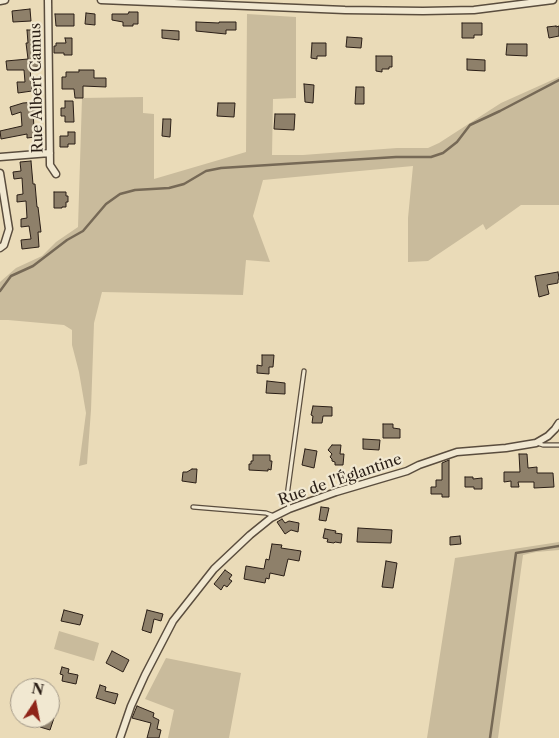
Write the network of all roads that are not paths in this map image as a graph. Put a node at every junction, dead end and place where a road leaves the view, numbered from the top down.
1 (0, 0) edge
2 (5, 0) edge
3 (48, 0) edge
4 (101, 0) edge
5 (553, 0) edge
6 (528, 2) edge
7 (50, 153) junction
8 (0, 157) edge
9 (0, 173) edge
10 (56, 174) dead end
11 (0, 248) edge
12 (304, 371) dead end
13 (559, 422) edge
14 (536, 443) junction
15 (559, 445) edge
16 (193, 507) dead end
17 (289, 509) junction
18 (274, 517) junction
19 (120, 738) edge

1 - 2 street
3 - 7 street, Rue Albert Camus
4 - 6 street
5 - 6 street
7 - 8 street
7 - 10 street, Rue Albert Camus
9 - 11 street
12 - 17 lane
13 - 14 street, Rue de l'Églantine
14 - 15 lane, Rue de l'Églantine
14 - 17 street, Rue de l'Églantine
16 - 18 lane
17 - 18 street, Rue de l'Églantine
18 - 19 street, Rue de l'Églantine

